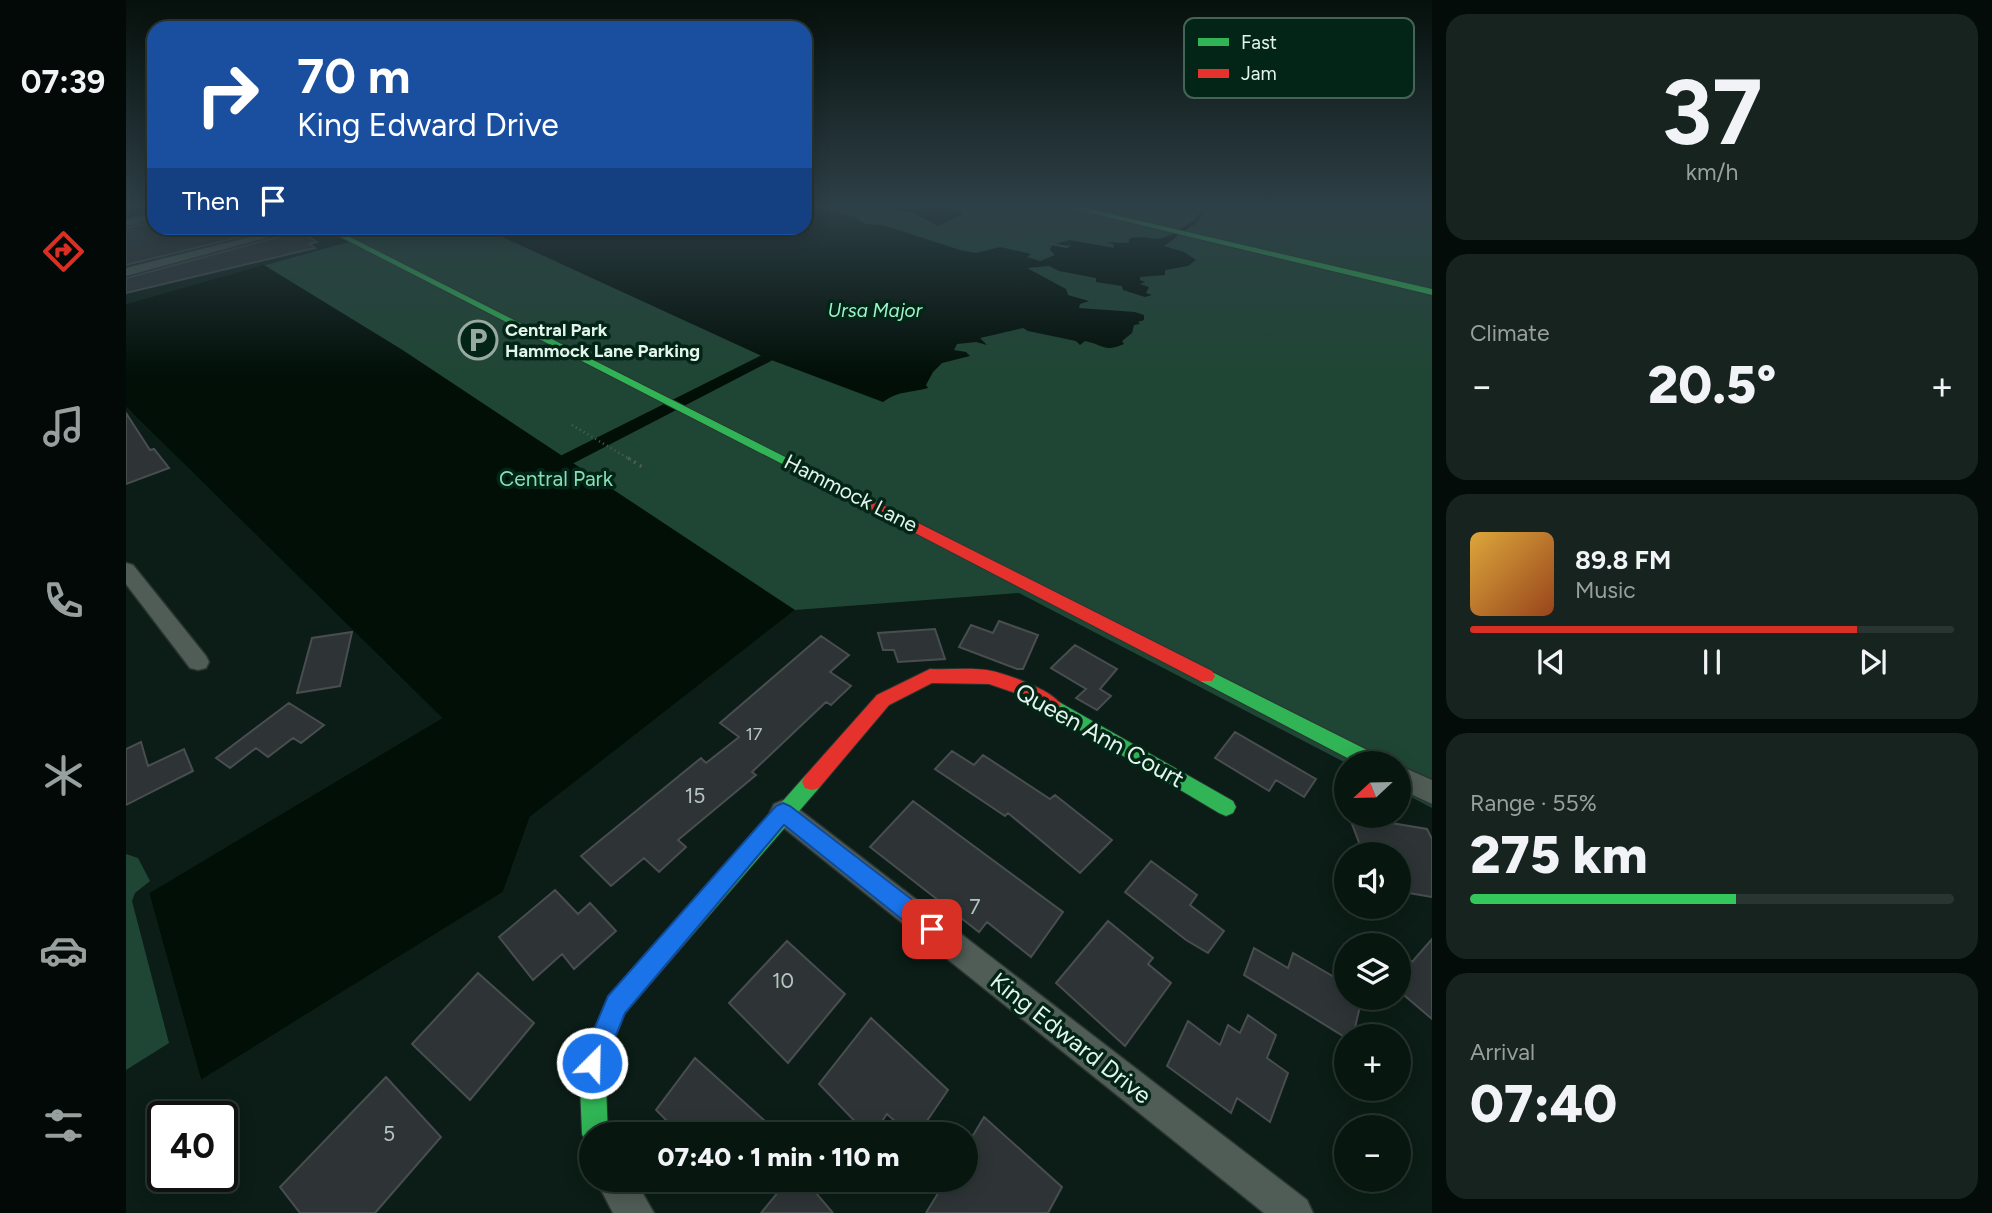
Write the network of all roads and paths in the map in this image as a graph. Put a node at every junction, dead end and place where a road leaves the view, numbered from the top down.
1 (166, 262) edge
2 (393, 262) edge
3 (1303, 262) edge
4 (126, 272) edge
5 (1432, 292) edge
6 (572, 425) dead end
7 (644, 468) dead end
8 (126, 570) edge
9 (198, 662) dead end
10 (1351, 751) edge
11 (1411, 782) edge
12 (1432, 793) edge
13 (1226, 807) dead end
14 (783, 812) junction
15 (594, 1122) edge
16 (622, 1192) edge
17 (635, 1213) edge
18 (1294, 1213) edge

1 - 4 street
2 - 10 street, Hammock Lane
3 - 5 street
6 - 7 path
8 - 9 street
11 - 12 street
13 - 14 street, Queen Ann Court
14 - 15 street, Queen Ann Court
14 - 18 street, King Edward Drive
16 - 17 street

